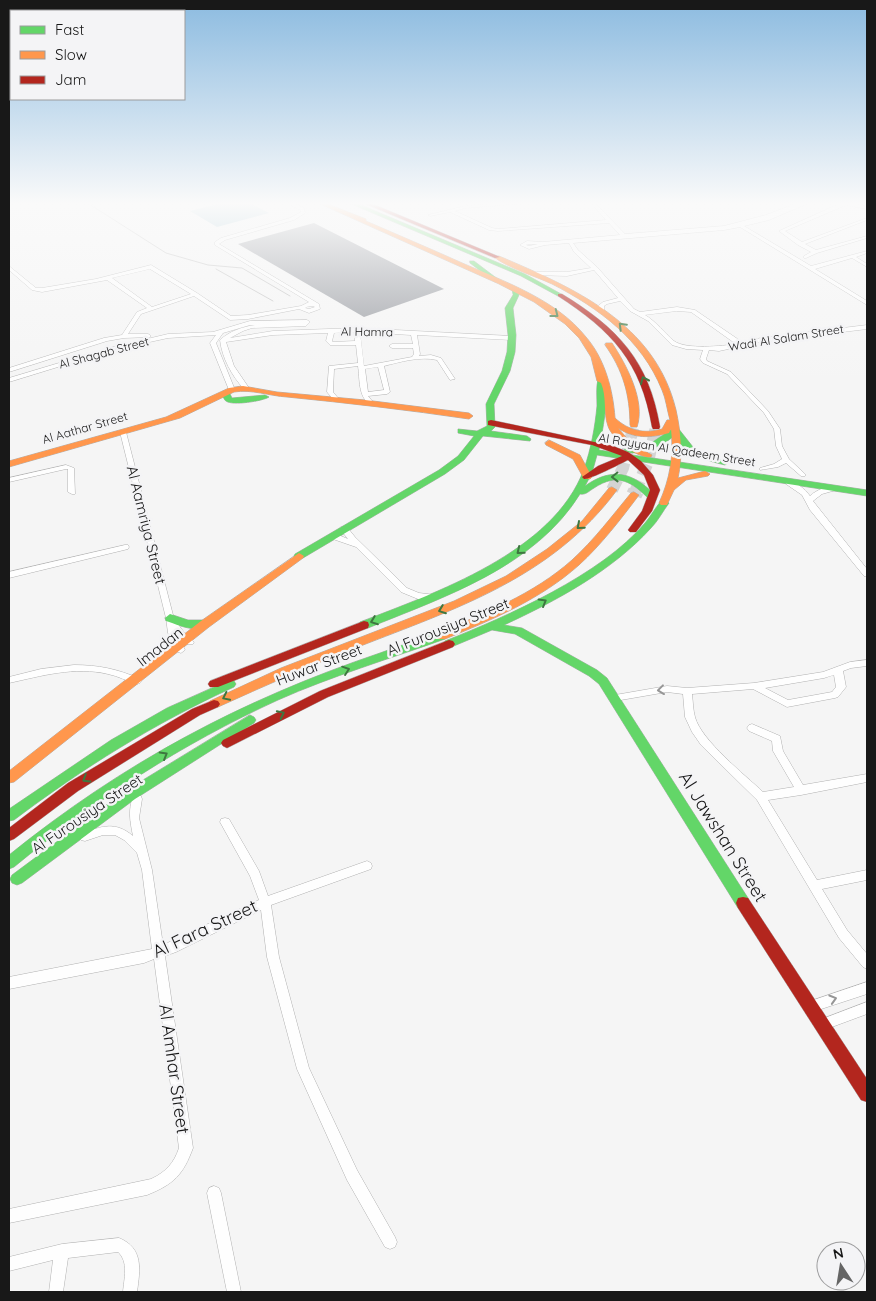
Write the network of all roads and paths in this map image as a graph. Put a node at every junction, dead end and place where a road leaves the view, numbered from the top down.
1 (247, 263) edge
2 (458, 263) edge
3 (473, 263) edge
4 (474, 263) edge
5 (488, 263) edge
6 (510, 263) edge
7 (589, 263) edge
8 (802, 263) edge
9 (829, 263) edge
10 (9, 268) edge
11 (595, 268) junction
12 (811, 268) junction
13 (108, 278) junction
14 (556, 278) junction
15 (497, 281) junction
16 (194, 294) junction
17 (514, 295) junction
18 (302, 296) junction
19 (587, 300) junction
20 (617, 300) junction
21 (867, 303) edge
22 (317, 305) joint
23 (150, 308) junction
24 (304, 308) junction
25 (602, 310) junction
26 (640, 314) junction
27 (306, 324) joint
28 (867, 327) edge
29 (357, 330) junction
30 (331, 331) junction
31 (220, 332) junction
32 (414, 333) junction
33 (201, 335) junction
34 (124, 336) junction
35 (151, 336) dead end
36 (512, 338) junction
37 (223, 340) junction
38 (214, 342) junction
39 (358, 343) junction
40 (741, 344) junction
41 (392, 346) dead end
42 (416, 346) junction
43 (706, 349) junction
44 (414, 358) junction
45 (361, 366) junction
46 (381, 366) junction
47 (599, 366) junction
48 (9, 370) edge
49 (452, 379) dead end
50 (9, 380) edge
51 (248, 393) junction
52 (231, 395) junction
53 (333, 395) junction
54 (367, 398) junction
55 (670, 402) junction
56 (490, 404) junction
57 (472, 416) junction
58 (599, 418) junction
59 (611, 418) junction
60 (490, 422) junction
61 (634, 425) tunnel mouth
62 (656, 427) tunnel mouth
63 (459, 428) junction
64 (675, 430) junction
65 (123, 432) junction
66 (482, 433) junction
67 (548, 439) junction
68 (530, 440) junction
69 (595, 447) junction
70 (468, 450) junction
71 (632, 456) junction
72 (786, 460) junction
73 (676, 461) junction
74 (9, 464) edge
75 (762, 469) junction
76 (745, 471) junction
77 (803, 475) junction
78 (587, 477) junction
79 (9, 480) edge
80 (789, 482) junction
81 (867, 484) edge
82 (833, 488) junction
83 (670, 489) junction
84 (612, 490) tunnel mouth
85 (72, 492) dead end
86 (867, 493) edge
87 (634, 495) tunnel mouth
88 (575, 498) junction
89 (653, 498) junction
90 (809, 501) junction
91 (344, 529) junction
92 (333, 536) junction
93 (359, 546) junction
94 (125, 547) dead end
95 (614, 554) junction
96 (867, 574) edge
97 (9, 575) edge
98 (404, 590) junction
99 (433, 597) junction
100 (401, 610) junction
101 (519, 615) junction
102 (170, 618) junction
103 (205, 624) junction
104 (493, 627) junction
105 (518, 631) junction
106 (184, 644) junction
107 (345, 648) junction
108 (867, 662) edge
109 (838, 669) junction
110 (9, 680) edge
111 (137, 681) junction
112 (300, 686) junction
113 (754, 686) junction
114 (687, 691) junction
115 (615, 698) junction
116 (752, 728) dead end
117 (9, 778) edge
118 (867, 778) edge
119 (9, 787) edge
120 (801, 791) junction
121 (761, 797) junction
122 (137, 799) junction
123 (9, 809) edge
124 (9, 816) edge
125 (225, 822) dead end
126 (9, 835) edge
127 (75, 842) junction
128 (142, 852) junction
129 (9, 863) edge
130 (367, 866) dead end
131 (867, 875) edge
132 (13, 883) edge
133 (816, 885) junction
134 (264, 902) junction
135 (159, 952) junction
136 (867, 963) edge
137 (9, 983) edge
138 (867, 988) edge
139 (809, 1007) junction
140 (867, 1008) edge
141 (821, 1025) junction
142 (867, 1094) edge
143 (214, 1194) dead end
144 (9, 1216) edge
145 (390, 1242) dead end
146 (62, 1251) junction
147 (9, 1264) edge
148 (56, 1292) edge
149 (130, 1292) edge
150 (234, 1292) edge

1 - 18 street
2 - 15 main road
3 - 15 main road
4 - 61 main road
62 -> 5 main road
6 - 14 main road
7 - 11 street
8 - 12 street
9 - 12 street
10 - 13 street
11 - 14 street
11 - 20 street
12 - 21 street
13 - 16 street
13 - 23 street
14 - 19 main road
15 - 17 main road
16 - 23 street
16 - 24 street
17 - 36 main road
17 -> 47 main road
18 - 22 street
18 - 24 street
19 - 20 street
19 - 25 main road
20 - 25 street
20 - 26 street
22 - 24 street
23 - 34 street
55 -> 25 main road
26 - 40 street
26 - 43 street
27 - 31 street, Al Shagab Street
27 - 37 street
28 - 40 street, Wadi Al Salam Street
29 - 30 street, Al Hamra
29 - 32 street, Al Hamra
29 - 39 street
30 - 37 street, Al Hamra
30 - 39 street
31 - 33 street, Al Shagab Street
31 - 38 street
32 - 36 street, Al Hamra
32 - 42 street
33 - 38 street, Al Shagab Street
33 - 50 street, Al Shagab Street
34 - 35 street
34 - 48 street
36 - 56 main road
37 - 51 street
38 - 52 street
39 - 45 street
40 - 43 street, Wadi Al Salam Street
41 - 42 street
42 - 44 street
43 - 72 street
44 - 46 street
44 - 49 street
45 - 46 street
45 - 53 street
45 - 54 street
46 - 54 street
47 - 58 main road
47 - 59 main road
51 - 52 main road, Al Aathar Street
51 - 53 main road
51 - 63 main road
52 - 65 main road, Al Aathar Street
53 - 54 main road
54 - 57 main road
55 - 59 main road
55 - 64 main road
56 - 57 main road
56 - 60 main road
57 - 60 main road, Al Rayyan Al Qadeem Street
57 - 63 main road
58 - 67 main road
58 - 69 main road
59 - 71 main road
60 - 66 main road, Imadan
60 - 67 main road, Al Rayyan Al Qadeem Street
63 - 66 main road, Al Rayyan Al Qadeem Street
63 - 70 main road
64 - 71 main road
64 - 73 main road, Al Furousiya Street
64 - 76 main road
65 - 74 main road, Al Aathar Street
65 - 102 street, Al Aamriya Street
66 - 68 main road, Al Rayyan Al Qadeem Street
66 - 70 main road, Imadan
67 - 68 main road, Al Rayyan Al Qadeem Street
67 - 69 main road, Al Rayyan Al Qadeem Street
67 - 78 main road
68 - 69 main road
69 - 71 main road, Al Rayyan Al Qadeem Street
69 - 71 main road
69 - 78 main road
70 - 91 main road, Imadan
71 - 73 main road, Al Rayyan Al Qadeem Street
71 - 73 main road, Al Rayyan Al Qadeem Street
71 - 78 main road
71 - 89 main road
72 - 75 street
72 - 77 street
73 - 76 main road, Al Rayyan Al Qadeem Street
73 - 83 main road, Al Furousiya Street
75 - 76 main road, Al Rayyan Al Qadeem Street
75 - 77 main road, Al Rayyan Al Qadeem Street
76 - 80 main road, Al Rayyan Al Qadeem Street
76 - 83 main road
77 - 81 main road, Al Rayyan Al Qadeem Street
78 - 88 main road
79 - 85 street
80 - 82 main road, Al Rayyan Al Qadeem Street
80 - 90 street
82 - 86 main road, Al Rayyan Al Qadeem Street
82 - 90 street
83 - 95 main road, Al Furousiya Street
84 -> 107 main road, Huwar Street
112 -> 87 main road, Huwar Street
89 -> 88 main road
88 -> 99 main road
89 - 95 main road
90 - 96 street
91 - 92 main road, Imadan
91 - 93 street
92 - 93 street
92 - 103 main road, Imadan
92 - 106 main road, Imadan
93 - 98 street
94 - 97 street
101 -> 95 main road, Al Furousiya Street
98 - 99 street
98 - 100 street
99 - 100 main road
100 -> 123 main road
101 - 104 main road, Al Furousiya Street
101 - 105 main road
102 - 103 main road
102 - 106 street, Al Aamriya Street
103 - 106 main road, Imadan
104 - 105 main road, Al Jawshan Street
122 -> 104 main road, Al Furousiya Street
105 - 115 main road, Al Jawshan Street
106 - 111 main road, Imadan
107 - 124 main road
107 -> 126 main road, Huwar Street
108 - 109 street
109 - 113 street
109 - 113 street
110 - 111 street
111 - 117 main road, Imadan
111 - 119 main road, Imadan
129 -> 112 main road, Huwar Street
112 - 132 main road
113 - 114 street
114 -> 115 street
114 - 121 street
115 - 139 main road, Al Jawshan Street
116 - 120 street
118 - 120 street
120 - 121 street
121 - 133 street
122 - 127 main road, Al Furousiya Street
122 - 128 street, Al Amhar Street
125 - 134 street
127 - 128 street
127 - 132 main road, Al Furousiya Street
128 - 135 street, Al Amhar Street
130 - 134 street, Al Fara Street
131 - 133 street
133 - 136 street
134 - 135 street, Al Fara Street
134 - 145 street
135 - 137 street, Al Fara Street
135 - 144 street, Al Amhar Street
139 -> 138 street
139 - 141 main road, Al Jawshan Street
140 - 141 street
141 - 142 main road, Al Jawshan Street
143 - 150 street
146 - 147 street
146 - 148 street
146 - 149 street

